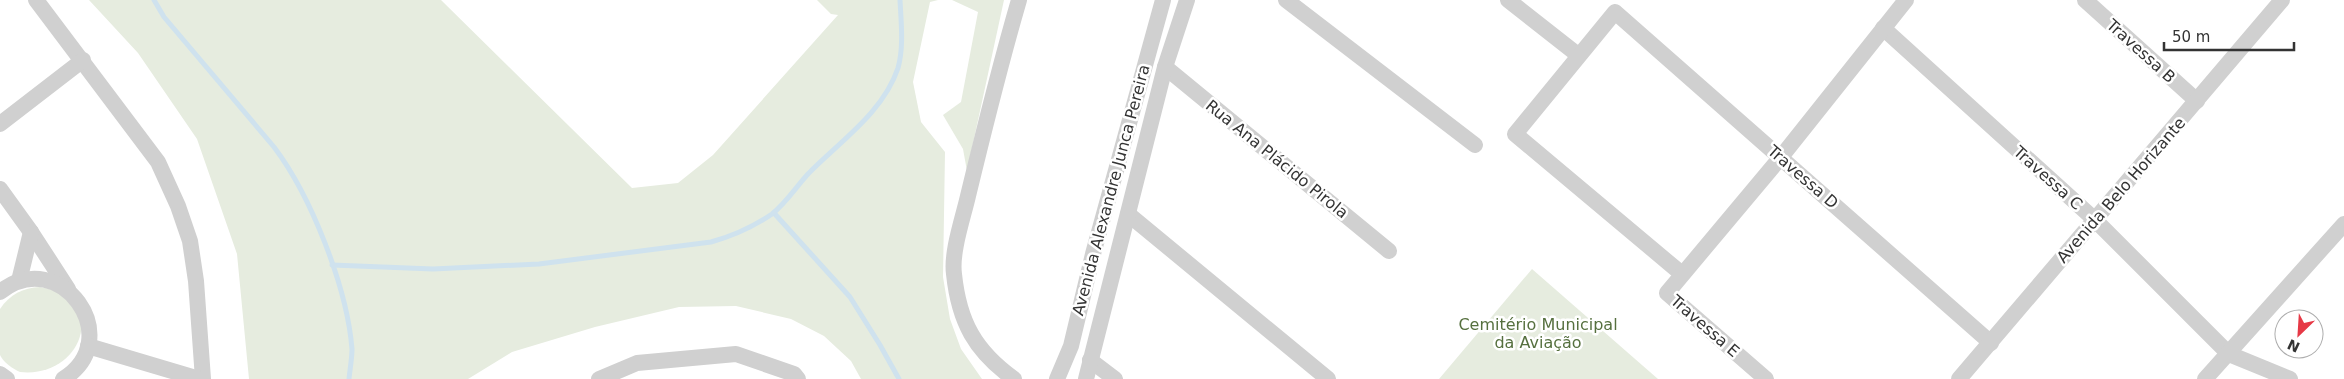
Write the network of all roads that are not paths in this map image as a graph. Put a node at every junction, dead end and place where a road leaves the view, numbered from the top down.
1 (36, 0) edge
2 (1018, 0) edge
3 (1162, 0) edge
4 (1186, 0) edge
5 (1286, 0) edge
6 (1508, 0) edge
7 (1906, 0) edge
8 (2085, 0) edge
9 (2282, 0) edge
10 (1883, 28) junction
11 (1578, 55) junction
12 (83, 60) junction
13 (1165, 67) junction
14 (2197, 101) junction
15 (0, 124) edge
16 (1475, 145) dead end
17 (1781, 157) junction
18 (0, 189) edge
19 (1128, 214) junction
20 (2094, 219) junction
21 (2344, 224) edge
22 (31, 232) junction
23 (1389, 251) dead end
24 (1682, 274) junction
25 (19, 281) junction
26 (69, 291) junction
27 (0, 292) edge
28 (1991, 343) junction
29 (88, 346) junction
30 (2229, 354) junction
31 (1090, 360) junction
32 (0, 374) edge
33 (7, 379) edge
34 (63, 379) edge
35 (199, 379) edge
36 (203, 379) edge
37 (599, 379) edge
38 (798, 379) edge
39 (1014, 379) edge
40 (1057, 379) edge
41 (1086, 379) edge
42 (1115, 379) edge
43 (1328, 379) edge
44 (1766, 379) edge
45 (1959, 379) edge
46 (2205, 379) edge
47 (2290, 379) edge

1 - 12 street
2 - 39 street
3 - 40 street, Avenida Alexandre Junca Pereira
4 - 13 street, Avenida Alexandre Junca Pereira
5 - 16 street
6 - 11 street
7 - 10 street
8 - 14 street, Travessa B
9 - 14 street, Avenida Belo Horizante
10 - 17 street
10 - 20 street, Travessa C
11 - 17 street, Travessa D
11 - 24 street
12 - 15 street
12 - 36 street
13 - 19 street, Avenida Alexandre Junca Pereira
13 - 23 street, Rua Ana Plácido Pirola
14 - 20 street, Avenida Belo Horizante
17 - 24 street
17 - 28 street, Travessa D
18 - 22 street
19 - 31 street, Avenida Alexandre Junca Pereira
19 - 43 street
20 - 28 street, Avenida Belo Horizante
20 - 30 street, Travessa C
21 - 30 street
22 - 25 street
22 - 26 street
24 - 44 street, Travessa E
25 - 26 street
25 - 27 street
26 - 29 street
28 - 45 street, Avenida Belo Horizante
29 - 34 street
29 - 35 street
30 - 46 street
30 - 47 street
31 - 41 street, Avenida Alexandre Junca Pereira
31 - 42 street
32 - 33 street
37 - 38 street

